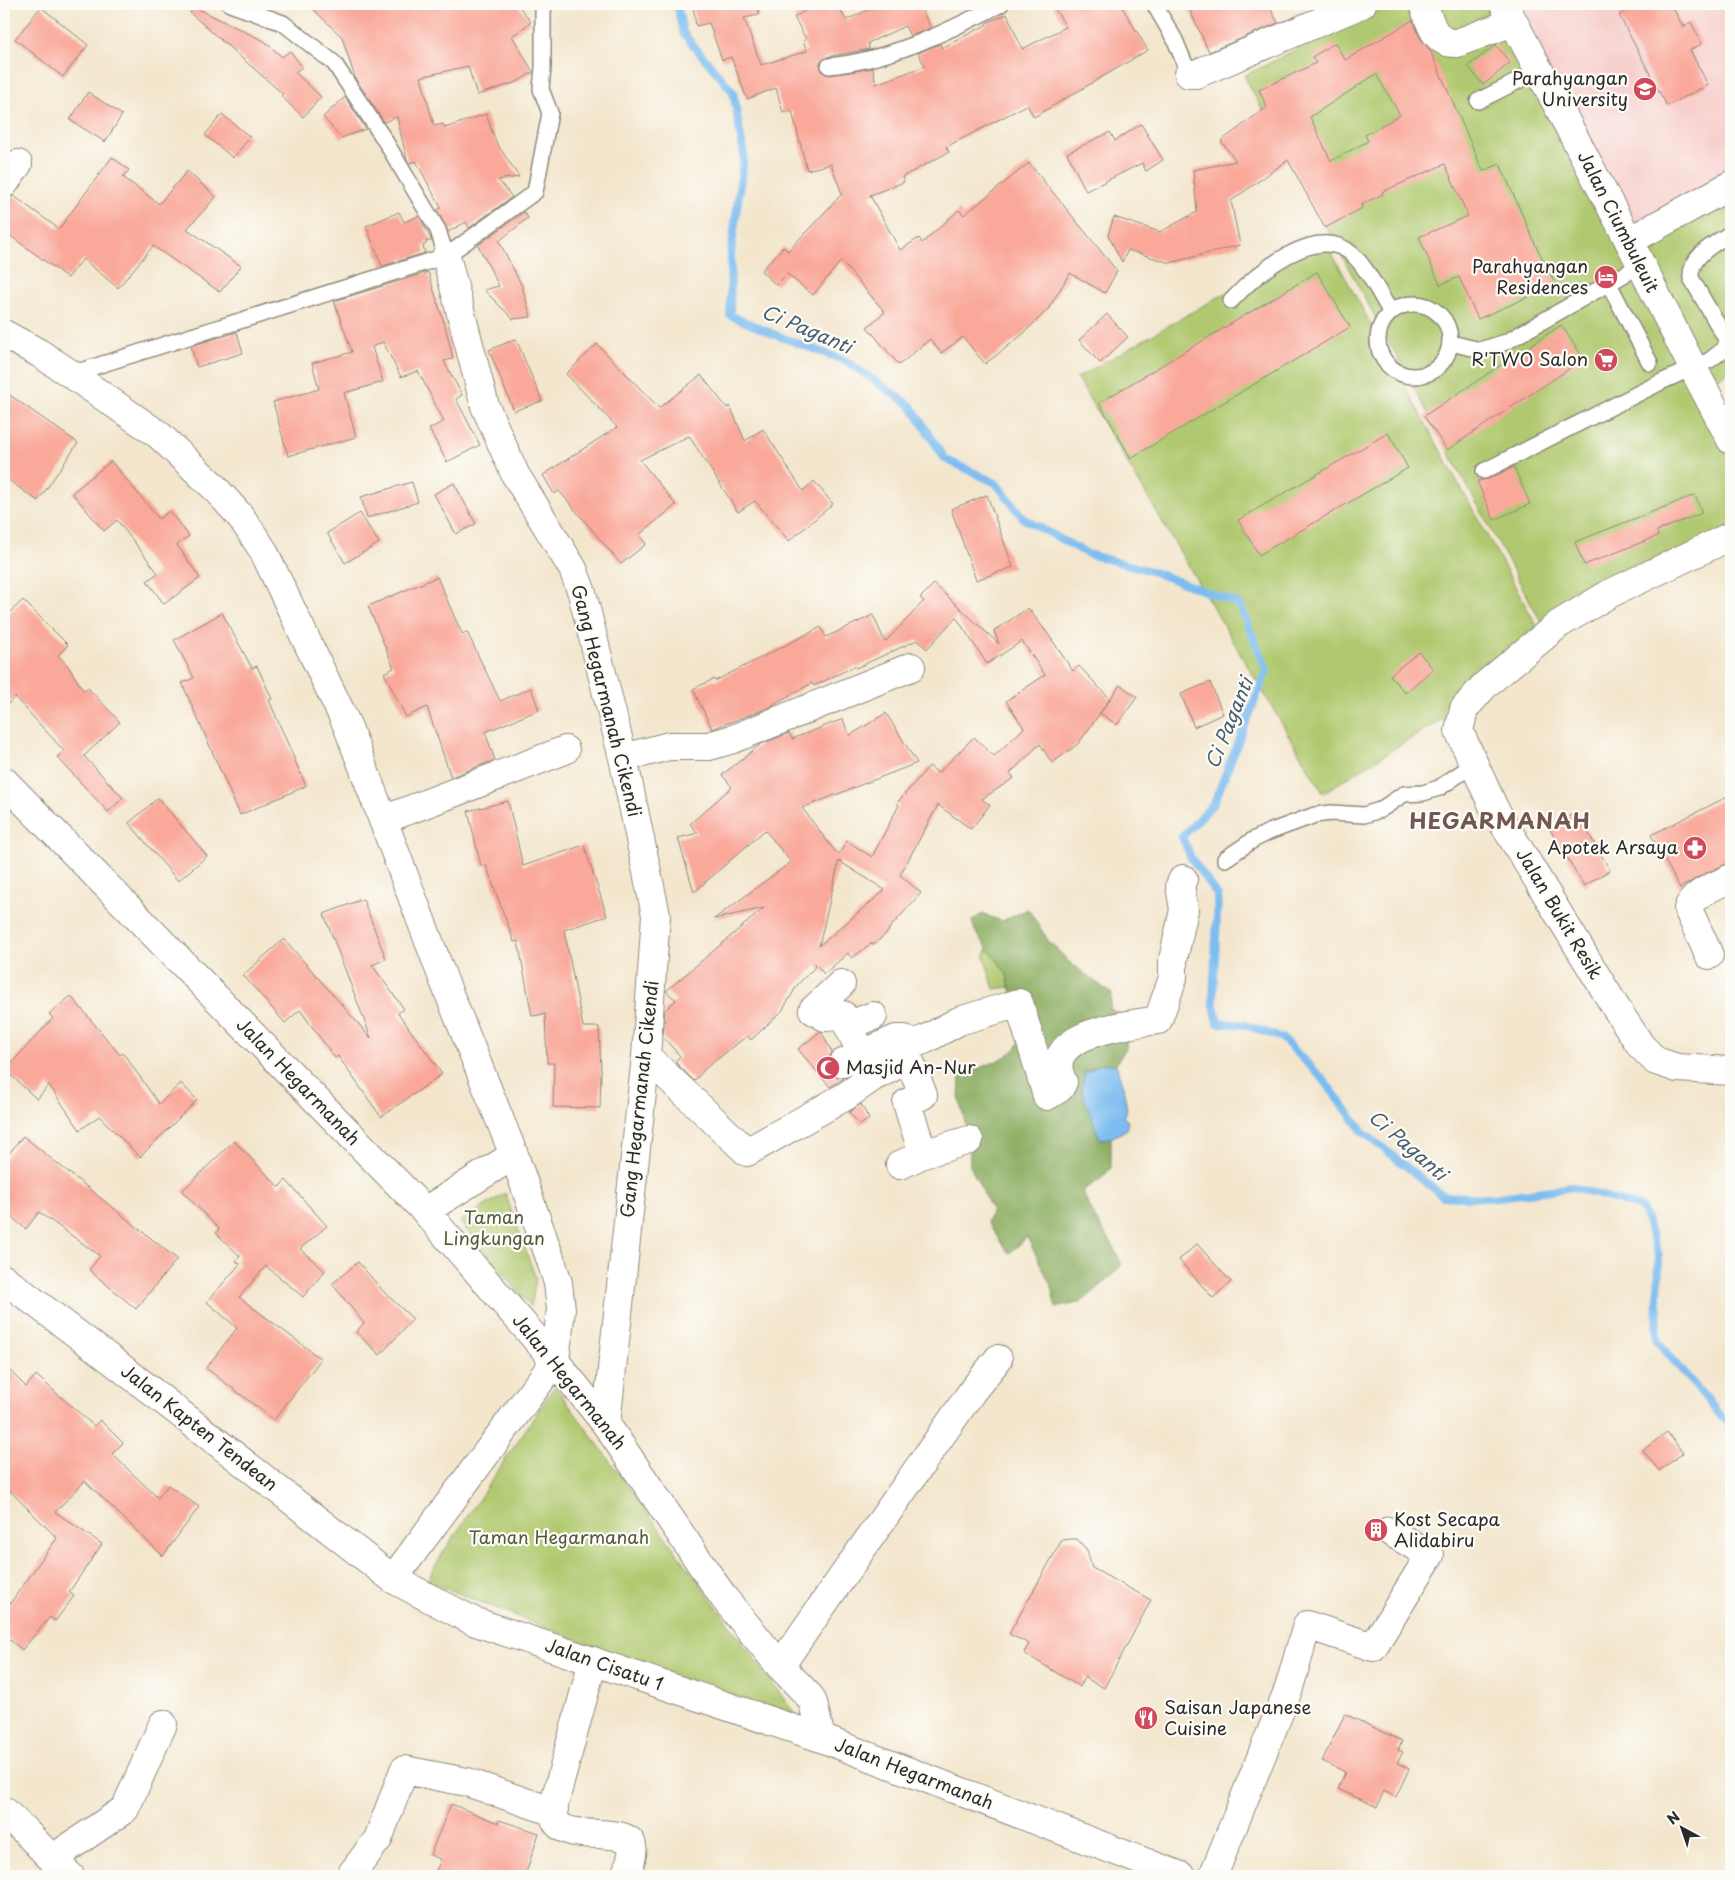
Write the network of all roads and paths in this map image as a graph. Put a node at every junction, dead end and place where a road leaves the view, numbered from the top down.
1 (230, 4) edge
2 (545, 4) edge
3 (1002, 4) edge
4 (1154, 4) edge
5 (1362, 4) edge
6 (1423, 4) edge
7 (1509, 13) edge
8 (829, 66) dead end
9 (1540, 70) junction
10 (1189, 74) joint
11 (1478, 101) dead end
12 (1730, 188) edge
13 (1731, 233) edge
14 (1629, 241) junction
15 (446, 256) junction
16 (1641, 265) junction
17 (1608, 284) junction
18 (1231, 300) dead end
19 (1390, 312) junction
20 (4, 334) edge
21 (1451, 343) junction
22 (1650, 363) dead end
23 (1693, 368) junction
24 (71, 374) junction
25 (1731, 440) edge
26 (1484, 472) dead end
27 (1731, 536) edge
28 (911, 667) dead end
29 (566, 750) dead end
30 (623, 758) junction
31 (1474, 764) junction
32 (4, 781) edge
33 (383, 820) junction
34 (1224, 859) dead end
35 (1731, 878) edge
36 (1183, 879) dead end
37 (1709, 955) dead end
38 (841, 984) dead end
39 (873, 1016) dead end
40 (848, 1026) junction
41 (908, 1052) junction
42 (646, 1056) junction
43 (1731, 1071) edge
44 (969, 1140) dead end
45 (514, 1155) junction
46 (425, 1211) junction
47 (4, 1279) edge
48 (998, 1359) dead end
49 (555, 1360) junction
50 (606, 1424) junction
51 (1389, 1531) dead end
52 (393, 1579) junction
53 (593, 1661) junction
54 (780, 1666) junction
55 (163, 1724) dead end
56 (821, 1738) junction
57 (4, 1811) edge
58 (554, 1812) junction
59 (61, 1868) edge
60 (350, 1876) edge
61 (624, 1876) edge
62 (1181, 1876) edge
63 (1213, 1876) edge

1 - 15 lane, Gang Hegarmanah Cikendi
2 - 15 lane
3 - 8 lane
4 - 10 lane
5 - 10 street
6 - 7 street
7 - 9 street, Jalan Ciumbuleuit
9 - 11 lane
9 - 14 street, Jalan Ciumbuleuit
12 - 14 street
13 - 23 lane
14 - 16 street, Jalan Ciumbuleuit
15 - 24 lane
15 - 30 street, Gang Hegarmanah Cikendi
16 - 17 lane
16 - 23 street, Jalan Ciumbuleuit
17 - 21 lane
17 - 22 lane
18 - 19 lane
19 - 21 lane
19 - 21 lane
20 - 24 street
23 - 25 street, Jalan Ciumbuleuit
23 - 26 lane
24 - 33 street
27 - 31 street, Jalan Bukit Resik
28 - 30 street
29 - 33 street
30 - 42 street, Gang Hegarmanah Cikendi
31 - 34 lane
31 - 43 street, Jalan Bukit Resik
32 - 46 street, Jalan Hegarmanah
33 - 45 street
35 - 37 street
36 - 41 street
38 - 40 street
39 - 40 street
40 - 41 street
41 - 42 street
41 - 44 street
42 - 50 street, Gang Hegarmanah Cikendi
45 - 46 street
45 - 49 street
46 - 49 street, Jalan Hegarmanah
47 - 52 street, Jalan Kapten Tendean
48 - 54 street
49 - 50 street, Jalan Hegarmanah
49 - 52 street
50 - 54 street, Jalan Hegarmanah
51 - 63 street
52 - 53 street, Jalan Cisatu 1
53 - 56 street, Jalan Cisatu 1
53 - 58 street
54 - 56 street, Jalan Hegarmanah
55 - 59 street
56 - 62 street, Jalan Hegarmanah
57 - 59 street
58 - 60 street
58 - 61 street

